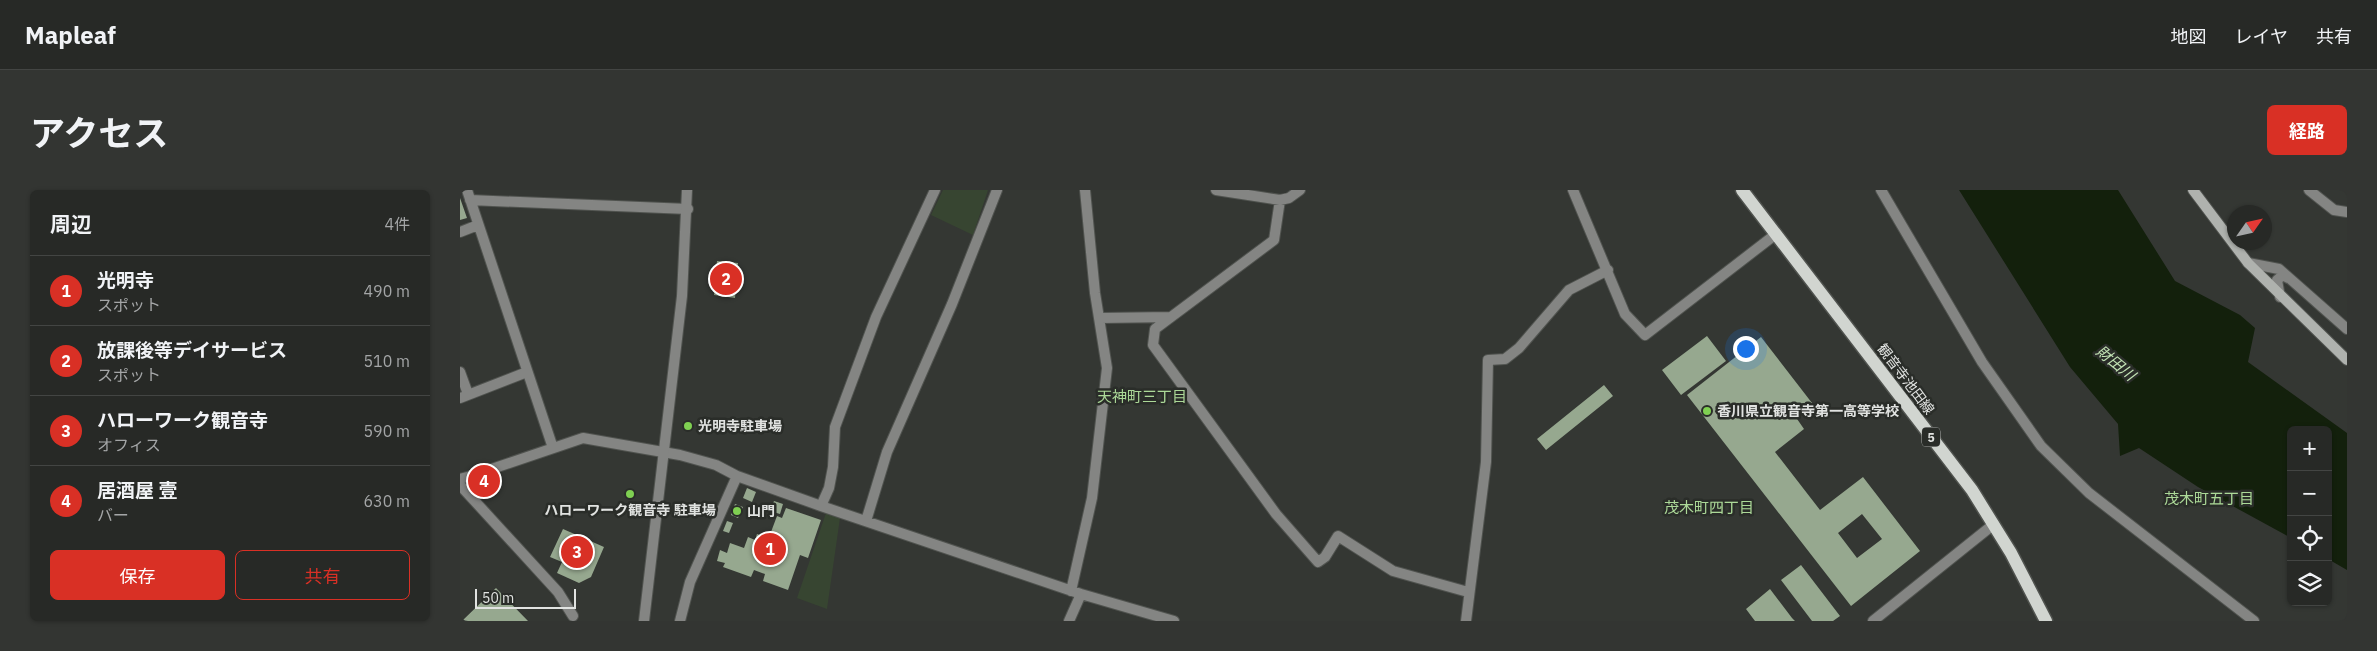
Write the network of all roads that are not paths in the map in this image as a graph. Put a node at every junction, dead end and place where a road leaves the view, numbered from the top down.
1 (688, 190) edge
2 (935, 190) edge
3 (996, 190) edge
4 (1085, 190) edge
5 (1216, 190) edge
6 (1300, 190) edge
7 (1573, 190) edge
8 (1742, 190) edge
9 (1881, 190) edge
10 (2193, 190) edge
11 (2309, 190) edge
12 (469, 195) edge
13 (1280, 200) junction
14 (688, 209) junction
15 (2347, 212) edge
16 (478, 225) junction
17 (460, 232) edge
18 (1776, 234) junction
19 (2248, 263) junction
20 (1608, 270) junction
21 (2294, 282) junction
22 (2280, 297) junction
23 (1171, 317) junction
24 (1100, 318) junction
25 (2347, 329) edge
26 (2347, 360) edge
27 (460, 372) edge
28 (527, 372) junction
29 (464, 396) edge
30 (553, 448) junction
31 (664, 452) junction
32 (737, 476) junction
33 (460, 479) edge
34 (460, 485) edge
35 (822, 506) junction
36 (866, 521) junction
37 (1994, 524) junction
38 (1076, 592) junction
39 (1468, 592) junction
40 (573, 616) dead end
41 (644, 621) edge
42 (680, 621) edge
43 (1069, 621) edge
44 (1174, 621) edge
45 (1466, 621) edge
46 (1873, 621) edge
47 (2046, 621) edge
48 (2254, 621) edge

1 - 14 street
2 - 35 street
3 - 36 street
4 - 24 street
5 - 13 street
6 - 13 street
7 - 20 street
8 - 18 main road, 観音寺池田線 / 5
9 - 48 street
10 - 19 main road
11 - 15 street
12 - 14 street
12 - 16 street
13 - 23 street
14 - 31 street
16 - 17 street
16 - 28 street
18 - 20 street
18 - 37 main road, 観音寺池田線 / 5
19 - 21 street
19 - 22 main road
20 - 39 street
21 - 22 street
21 - 25 street
22 - 26 main road
23 - 24 street
23 - 39 street
24 - 38 street
27 - 29 street
28 - 29 street
28 - 30 street
30 - 31 street
30 - 33 street
31 - 32 street
31 - 41 street
32 - 35 street
32 - 42 street
34 - 40 street
35 - 36 street
36 - 38 street
37 - 46 street
37 - 47 main road, 観音寺池田線 / 5
38 - 43 street
38 - 44 street
39 - 45 street

